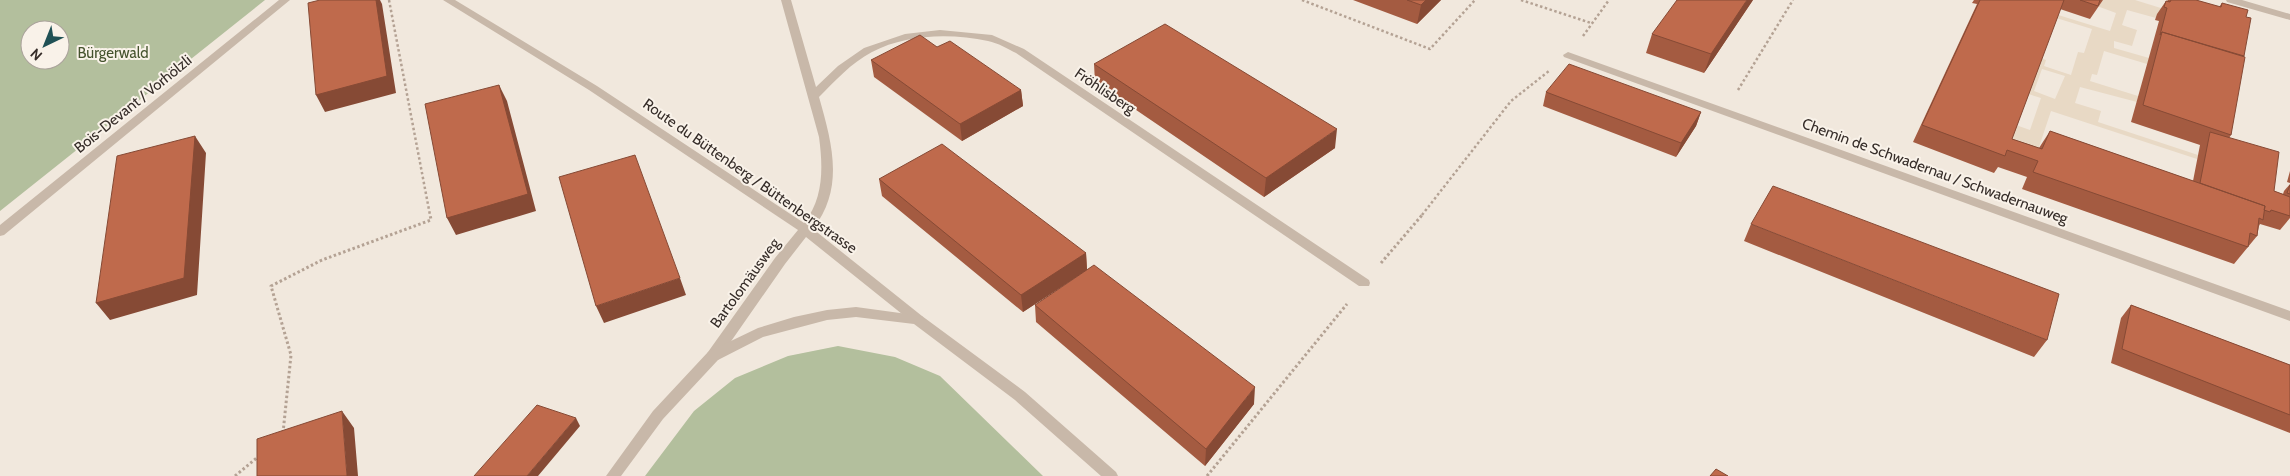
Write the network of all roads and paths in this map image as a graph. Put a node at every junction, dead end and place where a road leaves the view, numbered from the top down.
1 (285, 0) edge
2 (388, 0) edge
3 (448, 0) edge
4 (786, 0) edge
5 (1302, 0) edge
6 (1474, 0) edge
7 (1521, 0) edge
8 (1609, 0) edge
9 (1793, 0) edge
10 (2231, 0) edge
11 (2290, 17) edge
12 (1591, 23) junction
13 (1568, 56) junction
14 (812, 97) junction
15 (1724, 112) junction
16 (806, 230) junction
17 (0, 232) edge
18 (1364, 283) junction
19 (2290, 316) edge
20 (917, 319) junction
21 (713, 356) junction
22 (283, 436) edge
23 (262, 453) edge
24 (235, 476) edge
25 (613, 476) edge
26 (1112, 476) edge
27 (1207, 476) edge

1 - 17 street, Bois-Devant / Vorhölzli
2 - 22 path
3 - 16 street, Route du Büttenberg / Büttenbergstrasse
4 - 14 street
5 - 6 path
7 - 12 path
8 - 12 path
9 - 15 path
10 - 11 street
12 - 13 path
13 - 15 street, Chemin de Schwadernau / Schwadernauweg
13 - 18 path
14 - 16 street
14 - 18 street, Fröhlisberg
15 - 19 street, Chemin de Schwadernau / Schwadernauweg
16 - 20 street, Route du Büttenberg / Büttenbergstrasse
16 - 21 street, Bartolomäusweg
18 - 27 path
20 - 21 street, Bartolomäusweg
20 - 26 street, Route du Büttenberg / Büttenbergstrasse
21 - 25 street, Bartolomäusweg
23 - 24 path

